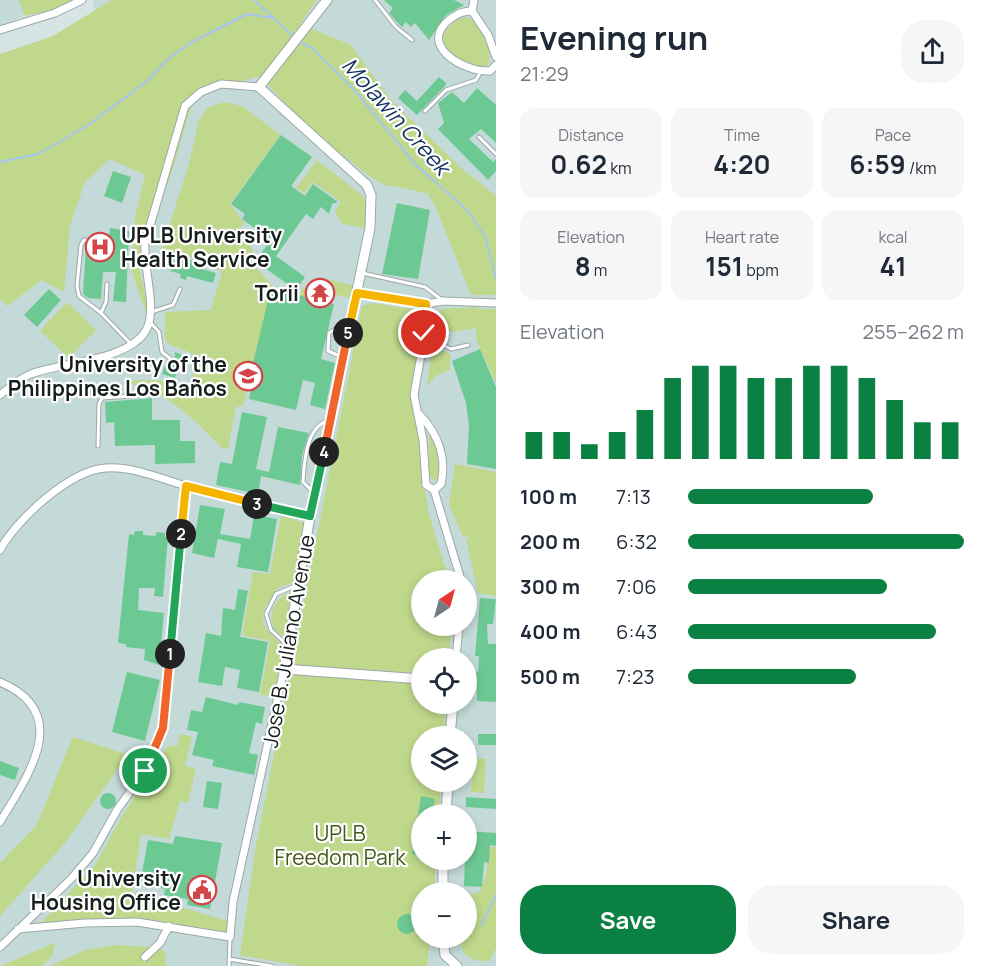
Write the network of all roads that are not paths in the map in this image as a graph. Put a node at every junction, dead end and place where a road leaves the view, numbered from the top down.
1 (82, 0) edge
2 (327, 0) edge
3 (375, 0) edge
4 (474, 0) edge
5 (472, 11) junction
6 (0, 30) edge
7 (412, 40) dead end
8 (496, 57) edge
9 (495, 67) edge
10 (481, 71) junction
11 (259, 87) junction
12 (425, 111) dead end
13 (479, 137) dead end
14 (496, 154) edge
15 (104, 241) dead end
16 (360, 273) junction
17 (108, 284) dead end
18 (180, 289) dead end
19 (357, 293) junction
20 (443, 301) junction
21 (496, 303) edge
22 (426, 304) junction
23 (101, 313) junction
24 (149, 317) junction
25 (348, 331) junction
26 (424, 336) junction
27 (132, 345) junction
28 (468, 345) dead end
29 (342, 357) junction
30 (172, 360) dead end
31 (0, 395) edge
32 (146, 395) dead end
33 (420, 415) junction
34 (330, 421) junction
35 (98, 446) dead end
36 (186, 486) junction
37 (434, 490) junction
38 (316, 495) junction
39 (310, 516) junction
40 (0, 550) edge
41 (458, 570) edge
42 (300, 584) junction
43 (288, 646) junction
44 (284, 669) junction
45 (411, 678) edge
46 (0, 682) edge
47 (0, 822) edge
48 (169, 926) junction
49 (18, 929) junction
50 (230, 937) junction
51 (0, 947) edge
52 (146, 957) dead end
53 (229, 959) junction
54 (229, 966) edge
55 (272, 966) edge

1 - 6 street
2 - 11 street
3 - 7 lane
4 - 5 street
5 - 8 street
5 - 10 street
9 - 10 street
10 - 12 lane
11 - 16 street, Jose B. Juliano Avenue
11 - 24 street
13 - 14 lane
15 - 23 lane
16 - 19 street, Jose B. Juliano Avenue
16 - 20 lane
17 - 23 lane
18 - 24 lane
19 - 22 street
19 - 25 street, Jose B. Juliano Avenue
20 - 21 street
20 - 22 street
22 - 26 street
23 - 27 lane
24 - 27 street
24 - 30 lane
25 - 29 street, Jose B. Juliano Avenue
25 - 29 lane
26 - 28 lane
26 - 33 street
27 - 31 street
29 - 34 street, Jose B. Juliano Avenue
32 - 35 lane
33 - 37 street
33 - 37 street
34 - 38 street, Jose B. Juliano Avenue
34 - 38 lane
36 - 39 street
36 - 40 street
36 - 49 street
37 - 41 street
38 - 39 street, Jose B. Juliano Avenue
39 - 42 street, Jose B. Juliano Avenue
42 - 43 street, Jose B. Juliano Avenue
42 - 43 lane
43 - 44 street, Jose B. Juliano Avenue
44 - 45 street
44 - 50 street, Jose B. Juliano Avenue
46 - 47 street
48 - 49 street
48 - 50 street
48 - 52 street
49 - 51 street
50 - 53 lane, Jose B. Juliano Avenue
53 - 54 lane, Jose B. Juliano Avenue
53 - 55 lane

